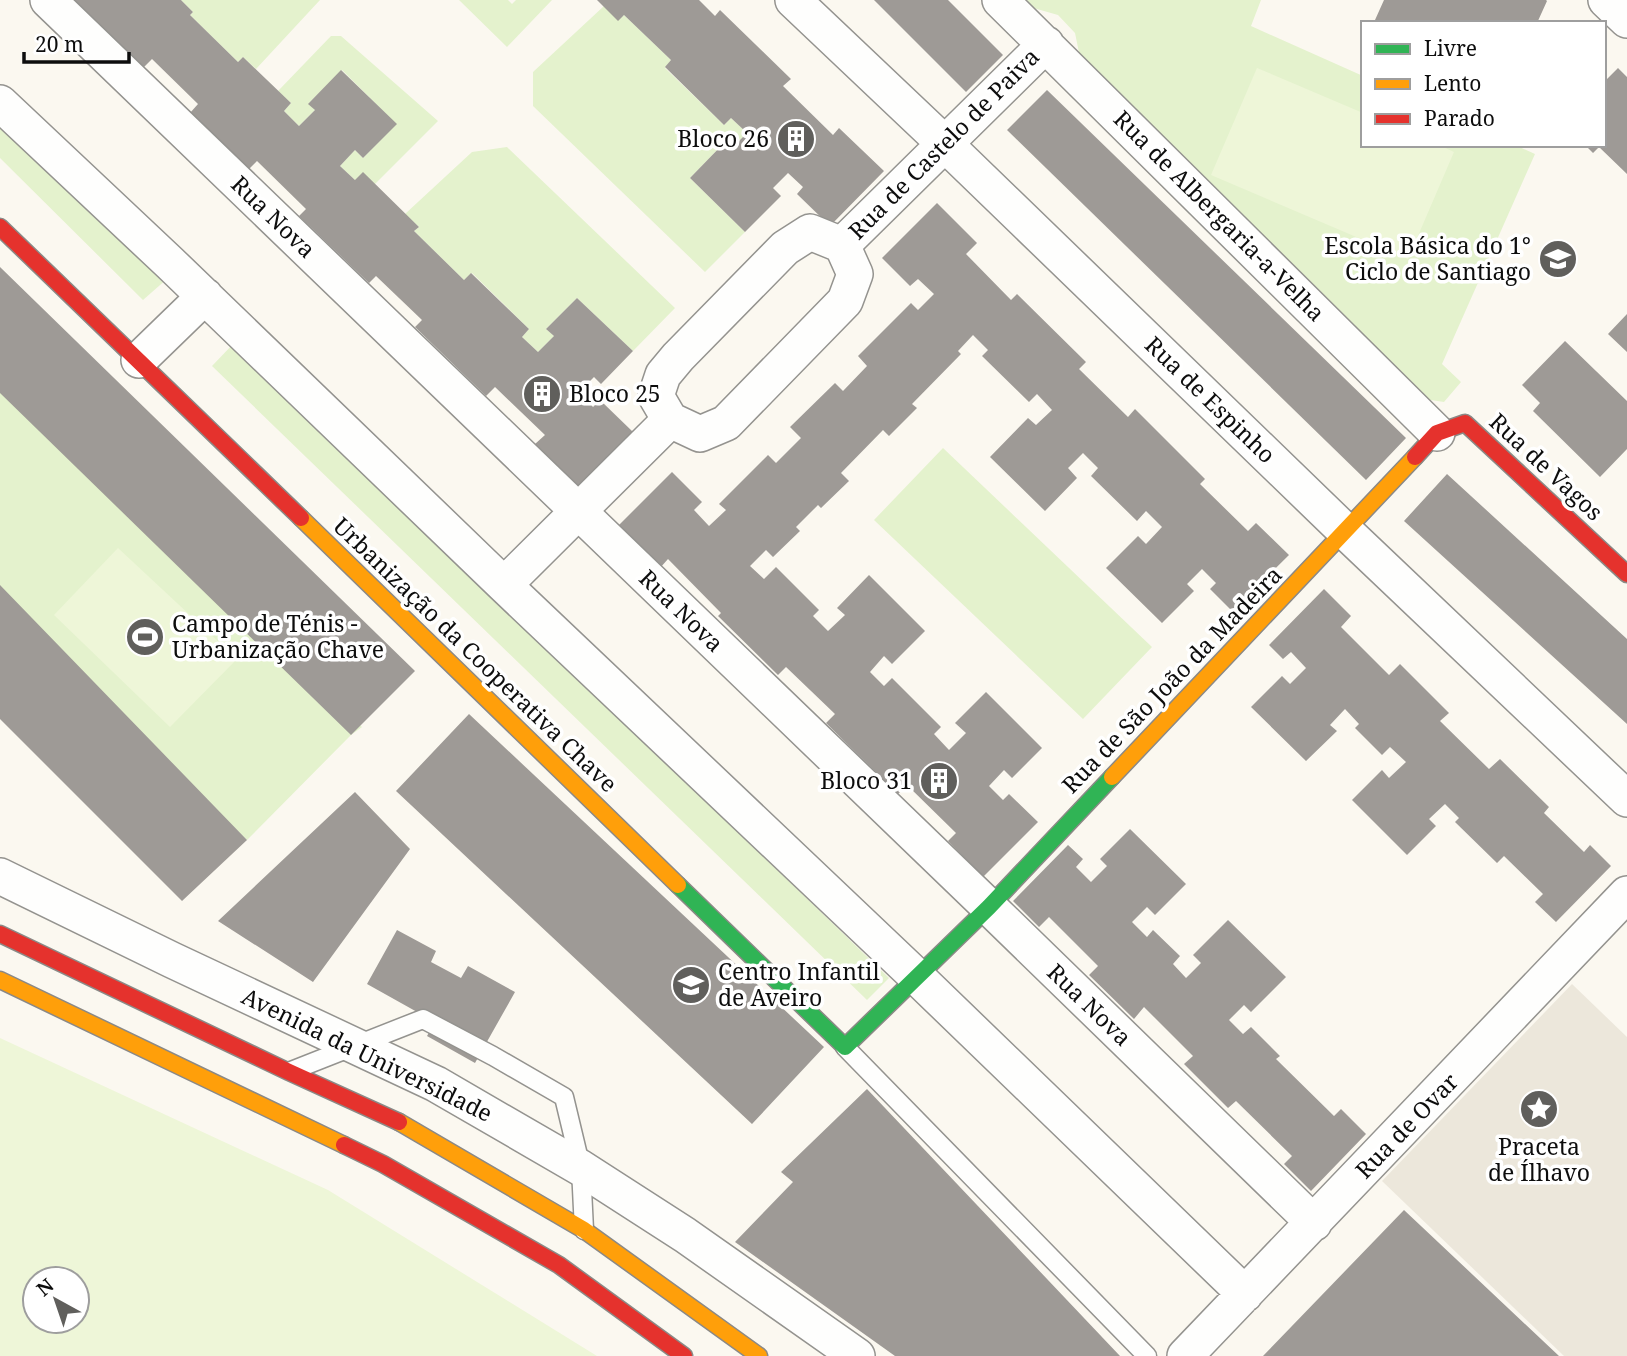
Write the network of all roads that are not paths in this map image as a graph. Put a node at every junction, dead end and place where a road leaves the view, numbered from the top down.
1 (48, 0) edge
2 (793, 0) edge
3 (1000, 0) edge
4 (1606, 0) edge
5 (1627, 20) edge
6 (1046, 44) junction
7 (0, 103) edge
8 (945, 144) junction
9 (0, 227) edge
10 (842, 245) junction
11 (205, 296) junction
12 (139, 360) junction
13 (670, 420) junction
14 (1451, 428) junction
15 (579, 512) junction
16 (1345, 531) junction
17 (1627, 574) edge
18 (504, 585) junction
19 (1627, 799) edge
20 (0, 876) edge
21 (1627, 894) edge
22 (989, 907) junction
23 (0, 934) edge
24 (917, 977) junction
25 (0, 980) edge
26 (356, 1046) junction
27 (845, 1047) junction
28 (289, 1072) junction
29 (581, 1168) junction
30 (1314, 1223) junction
31 (584, 1230) junction
32 (1245, 1294) junction
33 (684, 1356) edge
34 (759, 1356) edge
35 (857, 1356) edge
36 (1147, 1356) edge
37 (1185, 1356) edge

1 - 15 street, Rua Nova
2 - 8 street, Rua de Espinho
3 - 6 street, Rua de Albergaria-a-Velha
4 - 5 street
6 - 8 street, Rua de Castelo de Paiva
6 - 14 street, Rua de Albergaria-a-Velha
7 - 11 street
8 - 10 street, Rua de Castelo de Paiva
8 - 16 street, Rua de Espinho
9 - 12 street, Urbanização da Cooperativa Chave
10 - 13 street, Rua de Castelo de Paiva
10 - 13 street, Rua de Castelo de Paiva
11 - 12 street
11 - 18 street
12 - 27 street, Urbanização da Cooperativa Chave
13 - 15 street
14 - 16 street, Rua de São João da Madeira
14 - 17 street, Rua de Vagos
15 - 18 street
15 - 22 street, Rua Nova
16 - 19 street, Rua de Espinho
16 - 22 street, Rua de São João da Madeira
18 - 24 street
20 - 26 street, Avenida da Universidade
21 - 30 street, Rua de Ovar
22 - 24 street, Rua de São João da Madeira
22 - 30 street, Rua Nova
23 - 28 street, Avenida da Universidade
24 - 27 street
24 - 32 street
25 - 33 street
26 - 28 lane
26 - 29 street, Avenida da Universidade
26 - 29 lane
27 - 36 lane
28 - 31 street, Avenida da Universidade
29 - 31 lane
29 - 35 street, Avenida da Universidade
30 - 32 street, Rua de Ovar
31 - 34 street, Avenida da Universidade
32 - 37 street, Rua de Ovar

